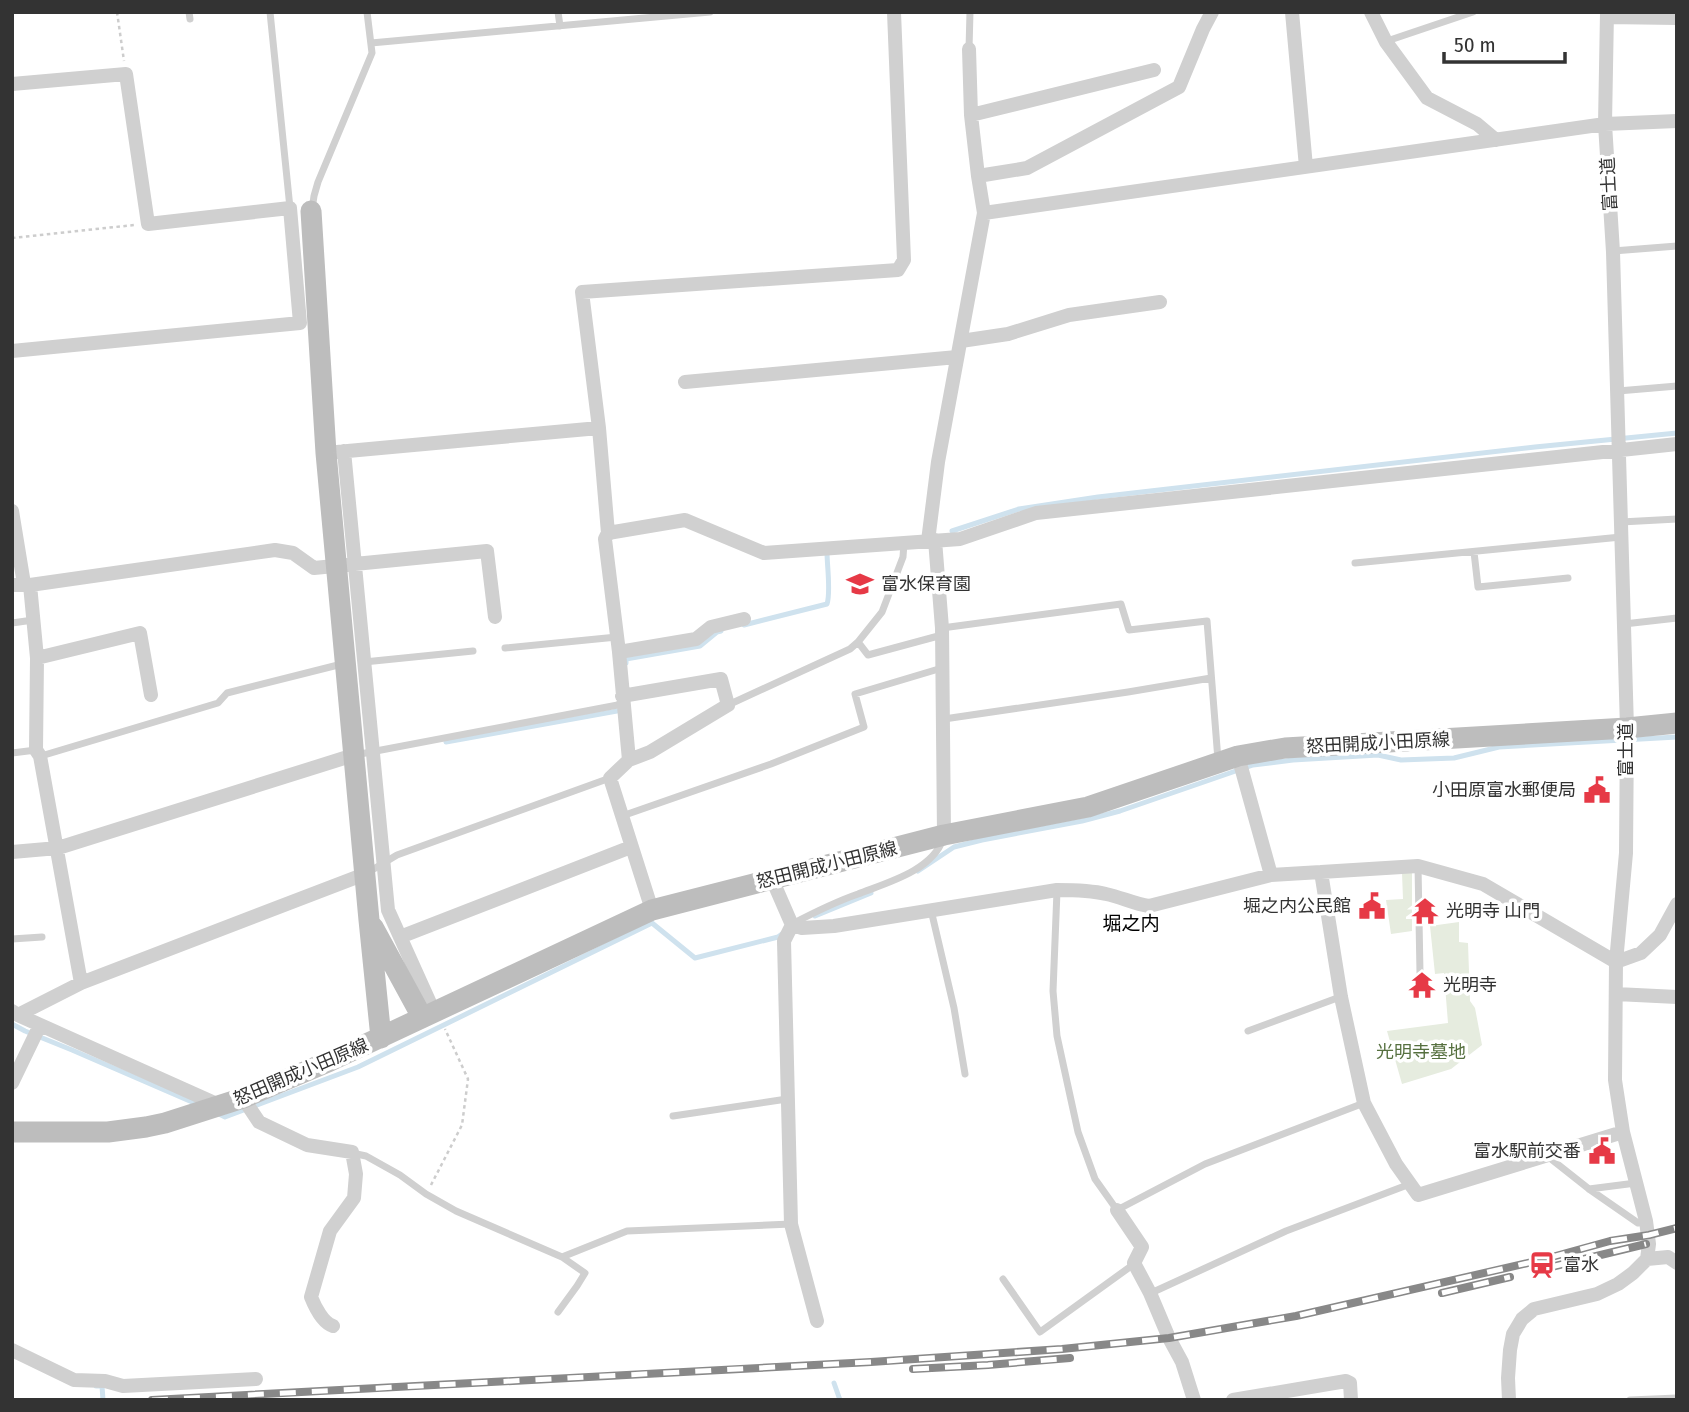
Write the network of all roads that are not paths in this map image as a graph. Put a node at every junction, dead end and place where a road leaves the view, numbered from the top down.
1 (270, 12) edge
2 (367, 12) edge
3 (558, 12) edge
4 (710, 12) edge
5 (894, 12) edge
6 (970, 12) edge
7 (1212, 12) edge
8 (1292, 12) edge
9 (1371, 12) edge
10 (1473, 12) edge
11 (1607, 15) edge
12 (1677, 18) edge
13 (559, 26) junction
14 (1386, 42) junction
15 (371, 43) junction
16 (969, 49) joint
17 (1154, 70) dead end
18 (12, 84) edge
19 (971, 115) junction
20 (1677, 121) edge
21 (1605, 124) junction
22 (1496, 140) junction
23 (1306, 167) junction
24 (978, 176) junction
25 (290, 208) junction
26 (312, 211) joint
27 (984, 213) junction
28 (1677, 247) edge
29 (1613, 251) junction
30 (1160, 302) dead end
31 (961, 341) junction
32 (12, 351) edge
33 (957, 357) junction
34 (685, 382) dead end
35 (1677, 386) edge
36 (1617, 391) junction
37 (598, 428) junction
38 (1619, 444) junction
39 (1677, 444) edge
40 (335, 452) junction
41 (12, 511) edge
42 (1677, 519) edge
43 (1621, 522) junction
44 (608, 533) junction
45 (1621, 537) junction
46 (931, 541) junction
47 (904, 543) junction
48 (1474, 552) junction
49 (1354, 563) dead end
50 (346, 565) junction
51 (1568, 578) dead end
52 (22, 585) edge
53 (495, 617) dead end
54 (1677, 618) edge
55 (744, 619) dead end
56 (34, 620) junction
57 (12, 623) edge
58 (1624, 624) junction
59 (942, 632) junction
60 (858, 642) junction
61 (618, 644) junction
62 (505, 648) dead end
63 (473, 651) dead end
64 (37, 658) junction
65 (354, 663) junction
66 (942, 668) junction
67 (1211, 678) junction
68 (151, 695) dead end
69 (623, 700) junction
70 (728, 705) junction
71 (943, 719) junction
72 (1677, 723) edge
73 (1627, 728) junction
74 (12, 753) edge
75 (38, 753) junction
76 (364, 753) junction
77 (1231, 759) junction
78 (629, 760) junction
79 (611, 778) junction
80 (622, 816) junction
81 (944, 835) junction
82 (631, 847) junction
83 (58, 848) junction
84 (12, 852) edge
85 (1418, 866) junction
86 (374, 869) junction
87 (1321, 872) junction
88 (1271, 876) junction
89 (772, 879) junction
90 (1057, 890) junction
91 (1677, 904) edge
92 (652, 910) junction
93 (931, 910) junction
94 (369, 920) junction
95 (792, 925) junction
96 (42, 937) dead end
97 (400, 937) junction
98 (12, 939) edge
99 (1616, 962) junction
100 (1420, 973) dead end
101 (81, 983) junction
102 (1616, 994) junction
103 (1341, 997) junction
104 (1677, 997) edge
105 (15, 1013) edge
106 (431, 1013) junction
107 (40, 1025) junction
108 (1248, 1031) dead end
109 (382, 1038) junction
110 (965, 1074) dead end
111 (12, 1083) edge
112 (243, 1098) junction
113 (787, 1099) junction
114 (1364, 1103) junction
115 (221, 1106) junction
116 (673, 1115) dead end
117 (12, 1132) edge
118 (1623, 1132) junction
119 (352, 1152) junction
120 (1546, 1155) junction
121 (1636, 1183) junction
122 (1410, 1184) junction
123 (1588, 1189) junction
124 (1117, 1210) junction
125 (1646, 1221) junction
126 (791, 1224) junction
127 (562, 1257) junction
128 (1647, 1259) junction
129 (1134, 1263) junction
130 (1677, 1264) edge
131 (1003, 1279) dead end
132 (1150, 1293) junction
133 (558, 1311) dead end
134 (817, 1321) dead end
135 (333, 1326) dead end
136 (12, 1350) edge
137 (256, 1379) dead end
138 (1677, 1398) edge
139 (1194, 1400) edge
140 (1233, 1400) edge
141 (1351, 1400) edge
142 (1509, 1400) edge
143 (1630, 1400) edge

1 - 25 lane
2 - 15 lane
3 - 13 lane
4 - 13 lane
5 - 37 street
6 - 16 lane
7 - 24 street
8 - 23 street
9 - 14 street
10 - 14 lane
11 - 12 street
11 - 21 street, 富士道
13 - 15 lane
14 - 22 street
15 - 26 lane
16 - 19 street
17 - 19 street
18 - 25 street
19 - 24 street
20 - 21 street
21 - 22 street
21 - 29 street, 富士道
22 - 23 street
23 - 27 street
24 - 27 street
25 - 32 street
26 - 40 main road
27 - 31 street
28 - 29 lane
29 - 36 street, 富士道
30 - 31 street
31 - 33 street
33 - 34 street
33 - 46 street
35 - 36 lane
36 - 38 street, 富士道
37 - 40 street
37 - 44 street
38 - 39 street
38 - 43 street, 富士道
38 - 46 street
40 - 50 main road
41 - 52 street
42 - 43 lane
43 - 45 street, 富士道
44 - 47 street
44 - 61 street
45 - 48 lane
45 - 58 street, 富士道
46 - 47 street
46 - 59 street
47 - 60 lane
48 - 49 lane
48 - 51 lane
50 - 52 street
50 - 53 street
50 - 65 main road
52 - 56 street
54 - 58 lane
55 - 61 street
56 - 57 lane
56 - 64 street
58 - 73 street, 富士道
59 - 60 lane
59 - 66 street
59 - 67 lane
60 - 70 lane
61 - 62 lane
61 - 69 street
63 - 65 lane
64 - 68 street
64 - 75 street
65 - 75 lane
65 - 76 main road
66 - 71 street
66 - 80 lane
67 - 71 lane
67 - 77 lane
69 - 70 street
69 - 76 lane
69 - 78 street
70 - 78 street
71 - 81 street
72 - 73 main road, 怒田開成小田原線
73 - 77 main road, 怒田開成小田原線
73 - 99 street, 富士道
74 - 75 lane
75 - 83 street
76 - 83 street
76 - 86 main road
77 - 81 main road, 怒田開成小田原線
77 - 88 street
78 - 79 street
79 - 80 street
79 - 86 lane
80 - 82 street
81 - 89 main road, 怒田開成小田原線
81 - 95 lane
82 - 92 street
82 - 97 street
83 - 84 street
83 - 101 street
85 - 87 street
85 - 99 street
85 - 100 lane
86 - 94 main road
86 - 97 street
86 - 101 street
87 - 88 street
87 - 103 street
88 - 90 street
89 - 92 main road, 怒田開成小田原線
89 - 95 street
90 - 93 street
90 - 124 lane
91 - 99 street
92 - 106 main road, 怒田開成小田原線
93 - 95 street
93 - 110 lane
94 - 106 main road
94 - 109 main road
95 - 113 street
96 - 98 lane
97 - 106 street
99 - 102 street, 富士道
101 - 105 street
102 - 104 street
102 - 118 street, 富士道
103 - 108 lane
103 - 114 street
105 - 107 street
106 - 109 main road, 怒田開成小田原線
107 - 111 street
107 - 115 street
109 - 112 main road, 怒田開成小田原線
112 - 115 main road, 怒田開成小田原線
112 - 119 street
113 - 116 lane
113 - 126 street
114 - 122 street
114 - 124 lane
115 - 117 main road, 怒田開成小田原線
118 - 120 street
118 - 121 street, 富士道
119 - 127 lane
119 - 135 street
120 - 122 street
120 - 123 lane
121 - 123 lane
121 - 125 street, 富士道
122 - 132 lane
123 - 125 lane
124 - 129 street
125 - 128 street, 富士道
126 - 127 lane
126 - 134 street
127 - 133 lane
128 - 130 street
128 - 142 street
129 - 131 lane
129 - 132 street
132 - 139 street
136 - 137 street
138 - 143 lane
140 - 141 street

